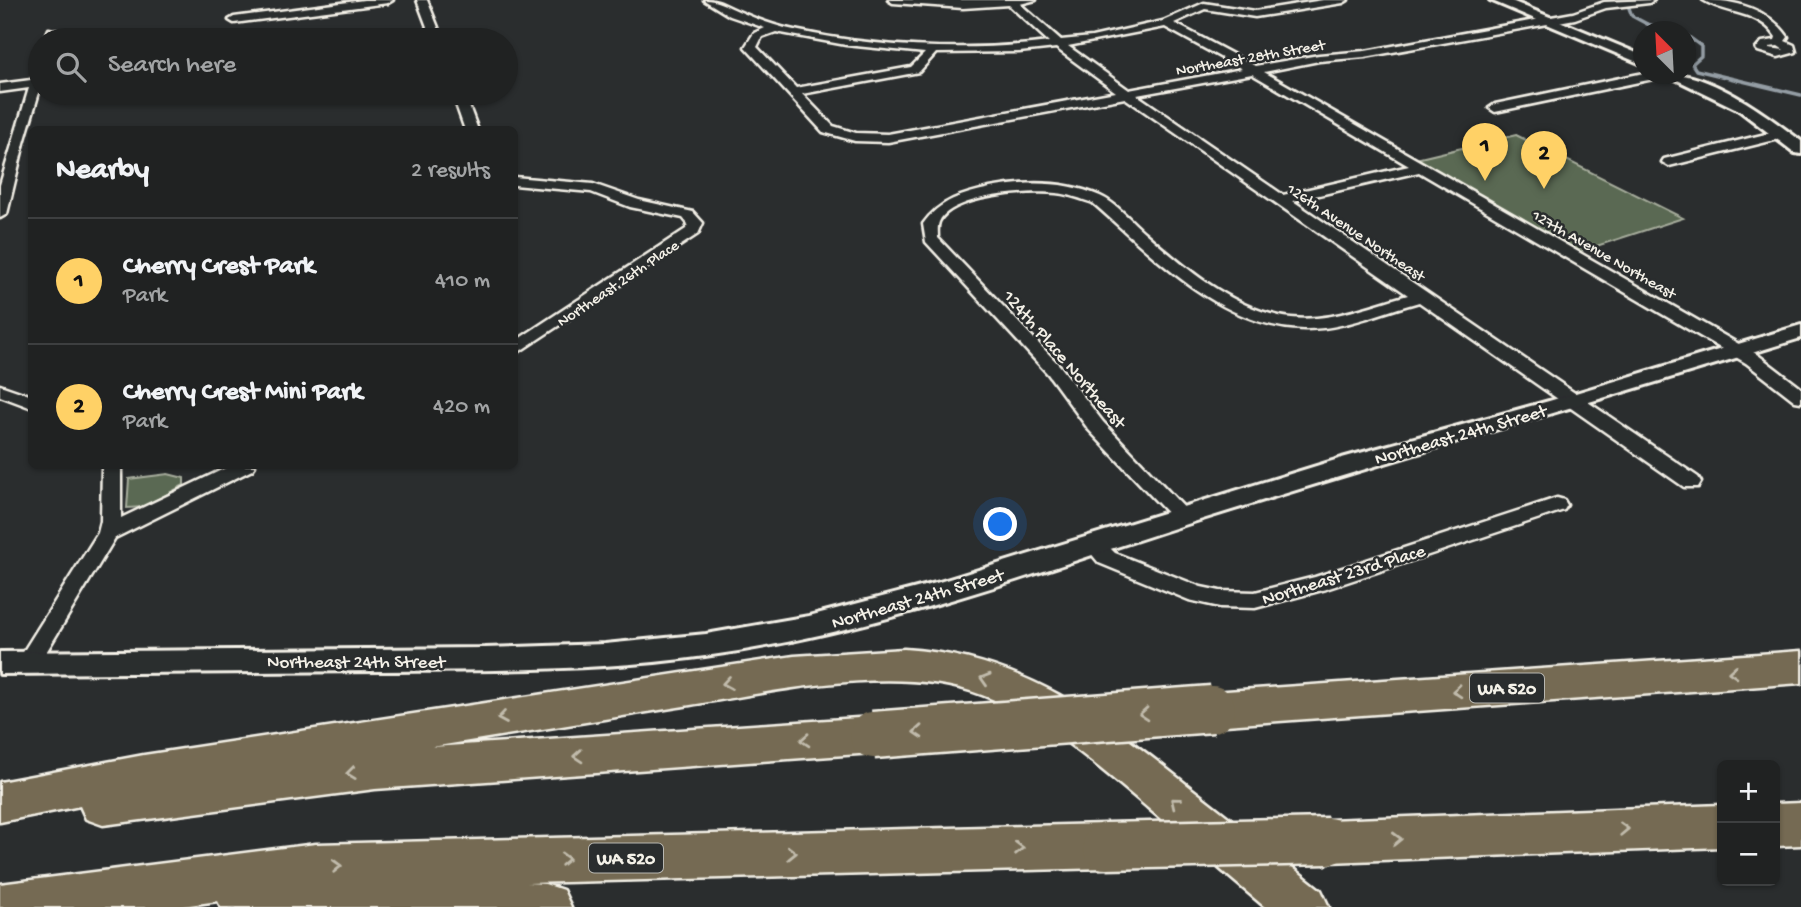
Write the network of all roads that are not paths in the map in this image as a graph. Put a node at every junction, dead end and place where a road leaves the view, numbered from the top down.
1 (388, 0) edge
2 (422, 0) edge
3 (709, 0) edge
4 (893, 0) edge
5 (1031, 0) edge
6 (1343, 0) edge
7 (1497, 0) edge
8 (1649, 0) edge
9 (1708, 0) edge
10 (1011, 1) edge
11 (1208, 3) edge
12 (234, 20) dead end
13 (1548, 21) junction
14 (1166, 23) junction
15 (433, 28) edge
16 (776, 29) junction
17 (1779, 43) dead end
18 (1059, 45) junction
19 (932, 50) junction
20 (1633, 57) edge
21 (1253, 71) junction
22 (1633, 79) edge
23 (28, 80) edge
24 (1696, 84) edge
25 (0, 88) edge
26 (791, 92) junction
27 (1126, 94) junction
28 (29, 105) edge
29 (463, 105) edge
30 (1495, 108) dead end
31 (470, 126) edge
32 (1782, 134) junction
33 (1801, 149) edge
34 (1669, 162) dead end
35 (1422, 167) junction
36 (518, 181) edge
37 (1280, 200) junction
38 (0, 214) edge
39 (1422, 296) junction
40 (1801, 331) edge
41 (518, 347) edge
42 (1738, 351) junction
43 (0, 390) edge
44 (1801, 397) edge
45 (28, 401) edge
46 (1574, 401) junction
47 (111, 469) edge
48 (239, 469) edge
49 (1691, 482) dead end
50 (1557, 505) dead end
51 (1183, 517) junction
52 (108, 533) junction
53 (1095, 545) junction
54 (14, 663) edge
55 (1801, 667) edge
56 (0, 802) edge
57 (0, 821) edge
58 (1801, 824) edge
59 (1780, 825) edge
60 (1717, 826) edge
61 (148, 888) junction
62 (0, 907) edge
63 (545, 907) edge
64 (1303, 907) edge

1 - 12 street
2 - 15 street
3 - 16 street
4 - 10 street
5 - 10 street
6 - 11 street
7 - 13 street
8 - 13 street, Northeast 28th Street
9 - 17 street
10 - 18 street, 126th Avenue Northeast
11 - 14 street
13 - 20 street
13 - 21 street, Northeast 28th Street
14 - 18 street
14 - 21 street, 127th Avenue Northeast
16 - 19 street
16 - 26 street
18 - 19 street
18 - 27 street, 126th Avenue Northeast
19 - 26 street
21 - 27 street, Northeast 28th Street
21 - 35 street, 127th Avenue Northeast
22 - 30 street
23 - 25 street
24 - 32 street
26 - 27 street, Northeast 28th Street
27 - 37 street, 126th Avenue Northeast
28 - 38 street
29 - 31 street
32 - 33 street
32 - 34 street
35 - 37 street
35 - 42 street, 127th Avenue Northeast
36 - 41 street, Northeast 26th Place
37 - 39 street, 126th Avenue Northeast
39 - 46 street, 126th Avenue Northeast
39 - 51 street, 124th Place Northeast
40 - 42 street, Northeast 24th Street
42 - 44 street, 127th Avenue Northeast
42 - 46 street, Northeast 24th Street
43 - 45 street
46 - 49 street, 126th Avenue Northeast
46 - 51 street, Northeast 24th Street
47 - 52 street
48 - 52 street
50 - 53 street, Northeast 23rd Place
51 - 53 street, Northeast 24th Street
52 - 54 street
53 - 54 street, Northeast 24th Street
55 -> 57 highway, WA 520, bridge
64 -> 56 highway
58 - 59 highway
61 -> 60 highway, WA 520, bridge
61 - 62 highway, WA 520
61 - 63 highway

